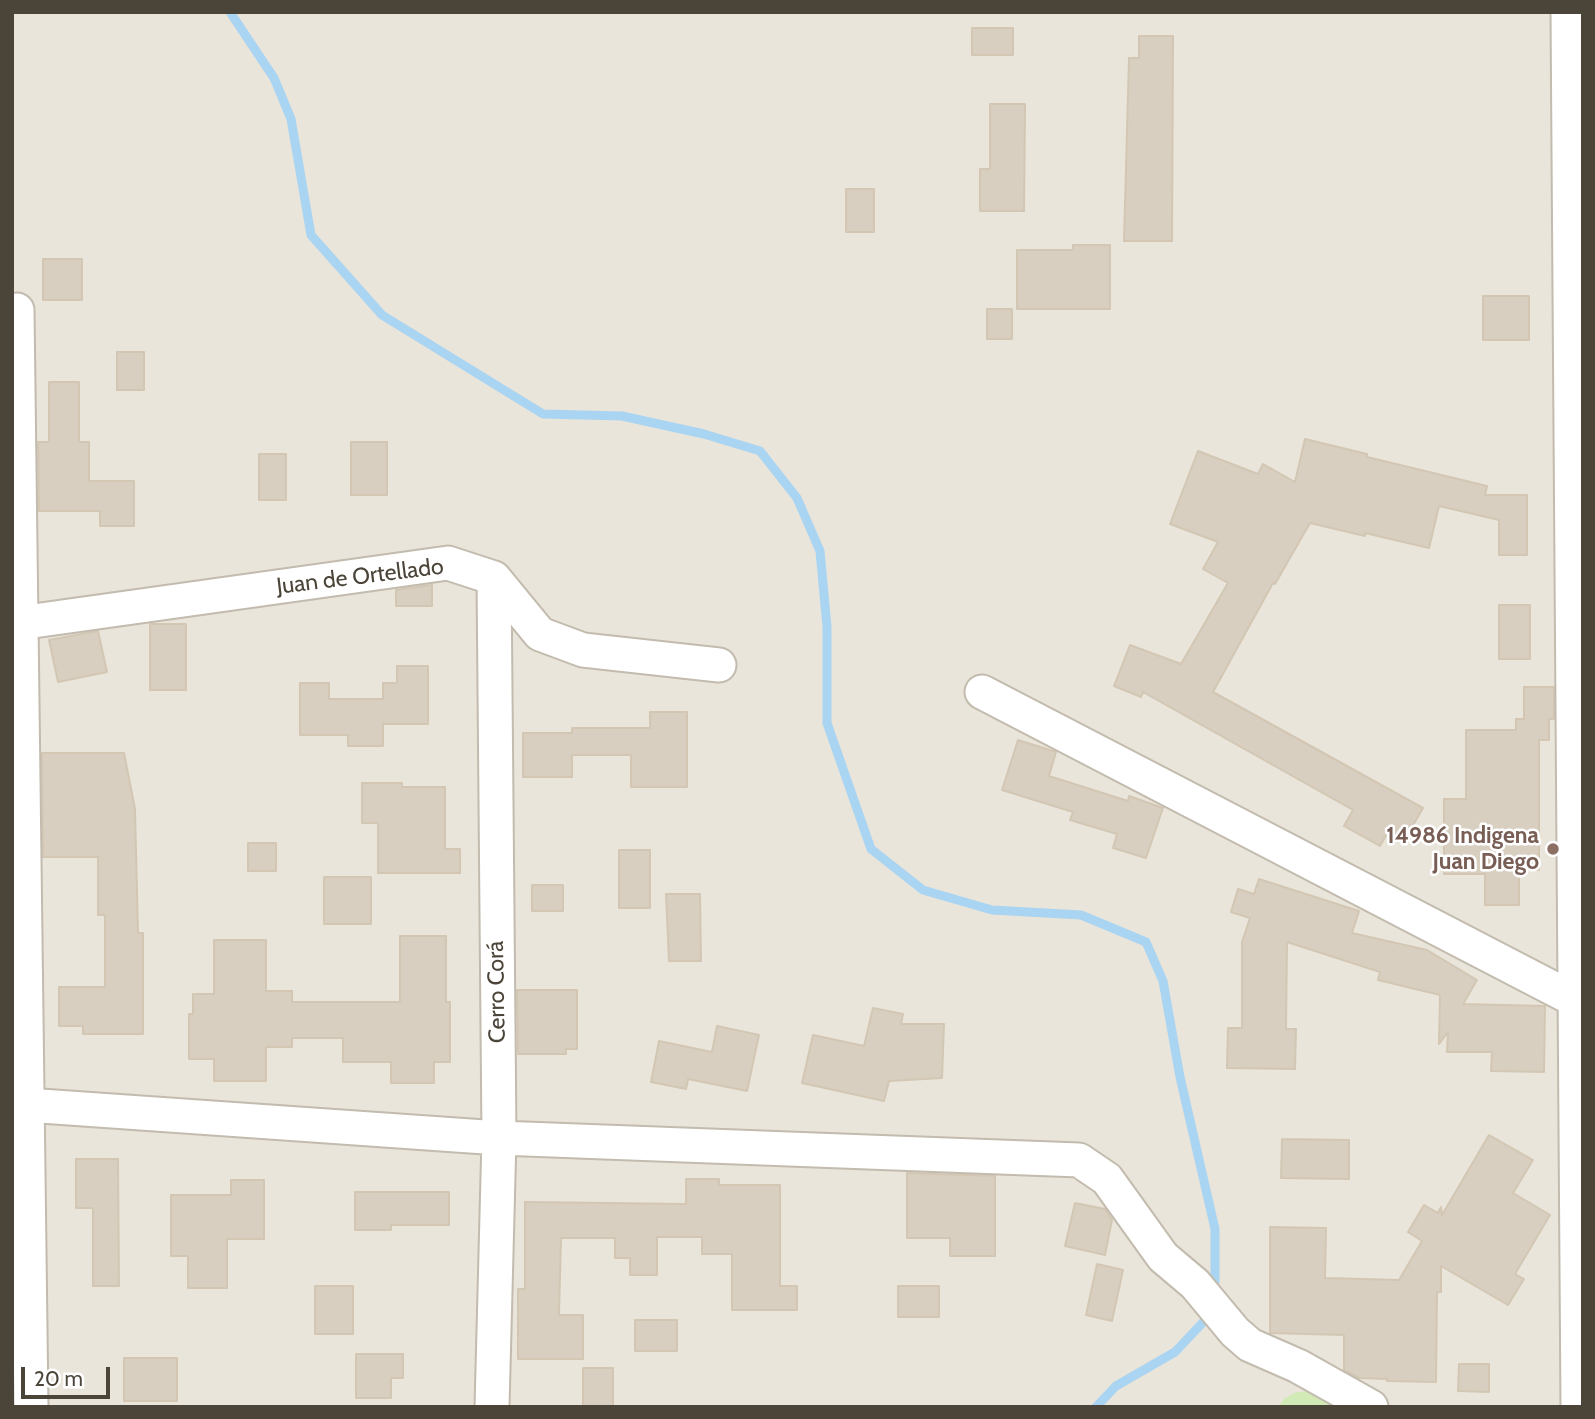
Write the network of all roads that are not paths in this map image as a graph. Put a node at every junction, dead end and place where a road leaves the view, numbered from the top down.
1 (1568, 12) edge
2 (1576, 138) edge
3 (17, 310) dead end
4 (1578, 495) edge
5 (494, 578) junction
6 (16, 624) edge
7 (719, 665) dead end
8 (982, 692) dead end
9 (1579, 1001) edge
10 (19, 1105) edge
11 (499, 1138) junction
12 (31, 1407) edge
13 (492, 1407) edge
14 (1371, 1407) edge
15 (1578, 1407) edge

1 - 2 street
2 - 4 street
3 - 6 street
4 - 9 street
5 - 6 street, Juan de Ortellado
5 - 7 street
5 - 11 street, Cerro Corá
6 - 10 street
8 - 9 street
9 - 15 street
10 - 11 street
10 - 12 street
11 - 13 street, Cerro Corá
11 - 14 street

